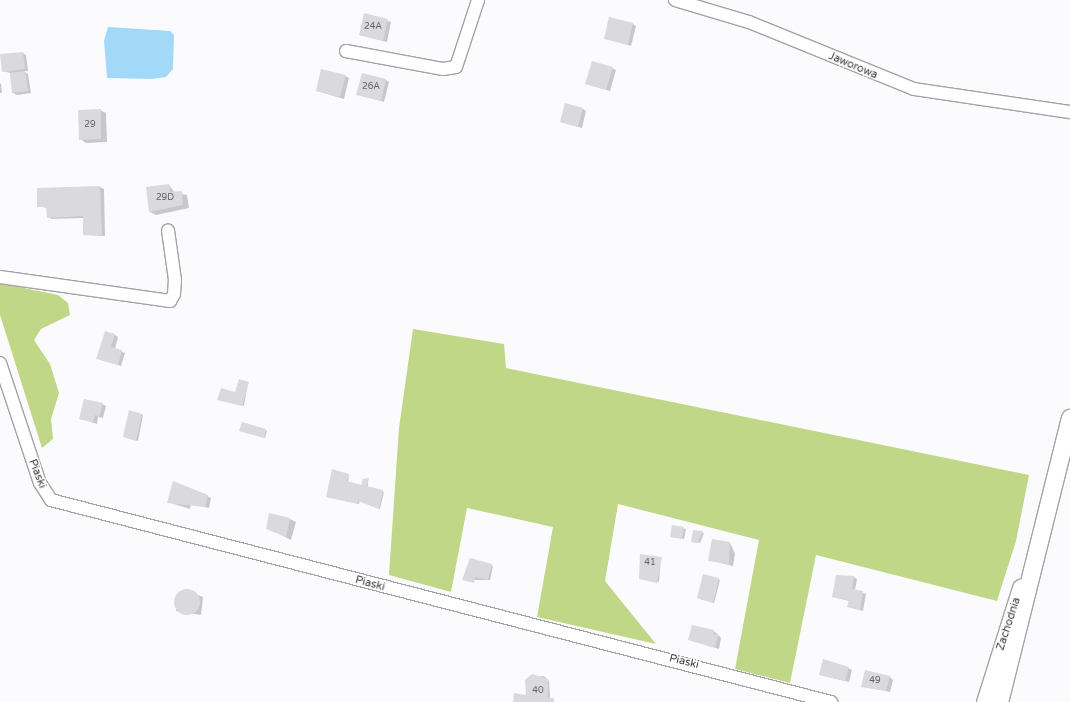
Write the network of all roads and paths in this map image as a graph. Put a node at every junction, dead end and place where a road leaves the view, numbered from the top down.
1 (478, 0) edge
2 (675, 0) edge
3 (346, 51) dead end
4 (1038, 109) junction
5 (1070, 112) edge
6 (1070, 120) edge
7 (168, 230) dead end
8 (0, 277) edge
9 (0, 364) edge
10 (5, 395) edge
11 (1070, 418) edge
12 (1038, 547) junction
13 (831, 702) edge
14 (985, 702) edge
15 (999, 702) edge

1 - 3 street
2 - 4 street, Jaworowa
4 - 5 street, Jaworowa
4 - 6 street, Jaworowa
7 - 8 street
9 - 10 street, Piaski
10 - 13 street, Piaski
11 - 12 main road, Zachodnia
12 - 14 main road, Zachodnia
12 - 15 main road, Zachodnia

